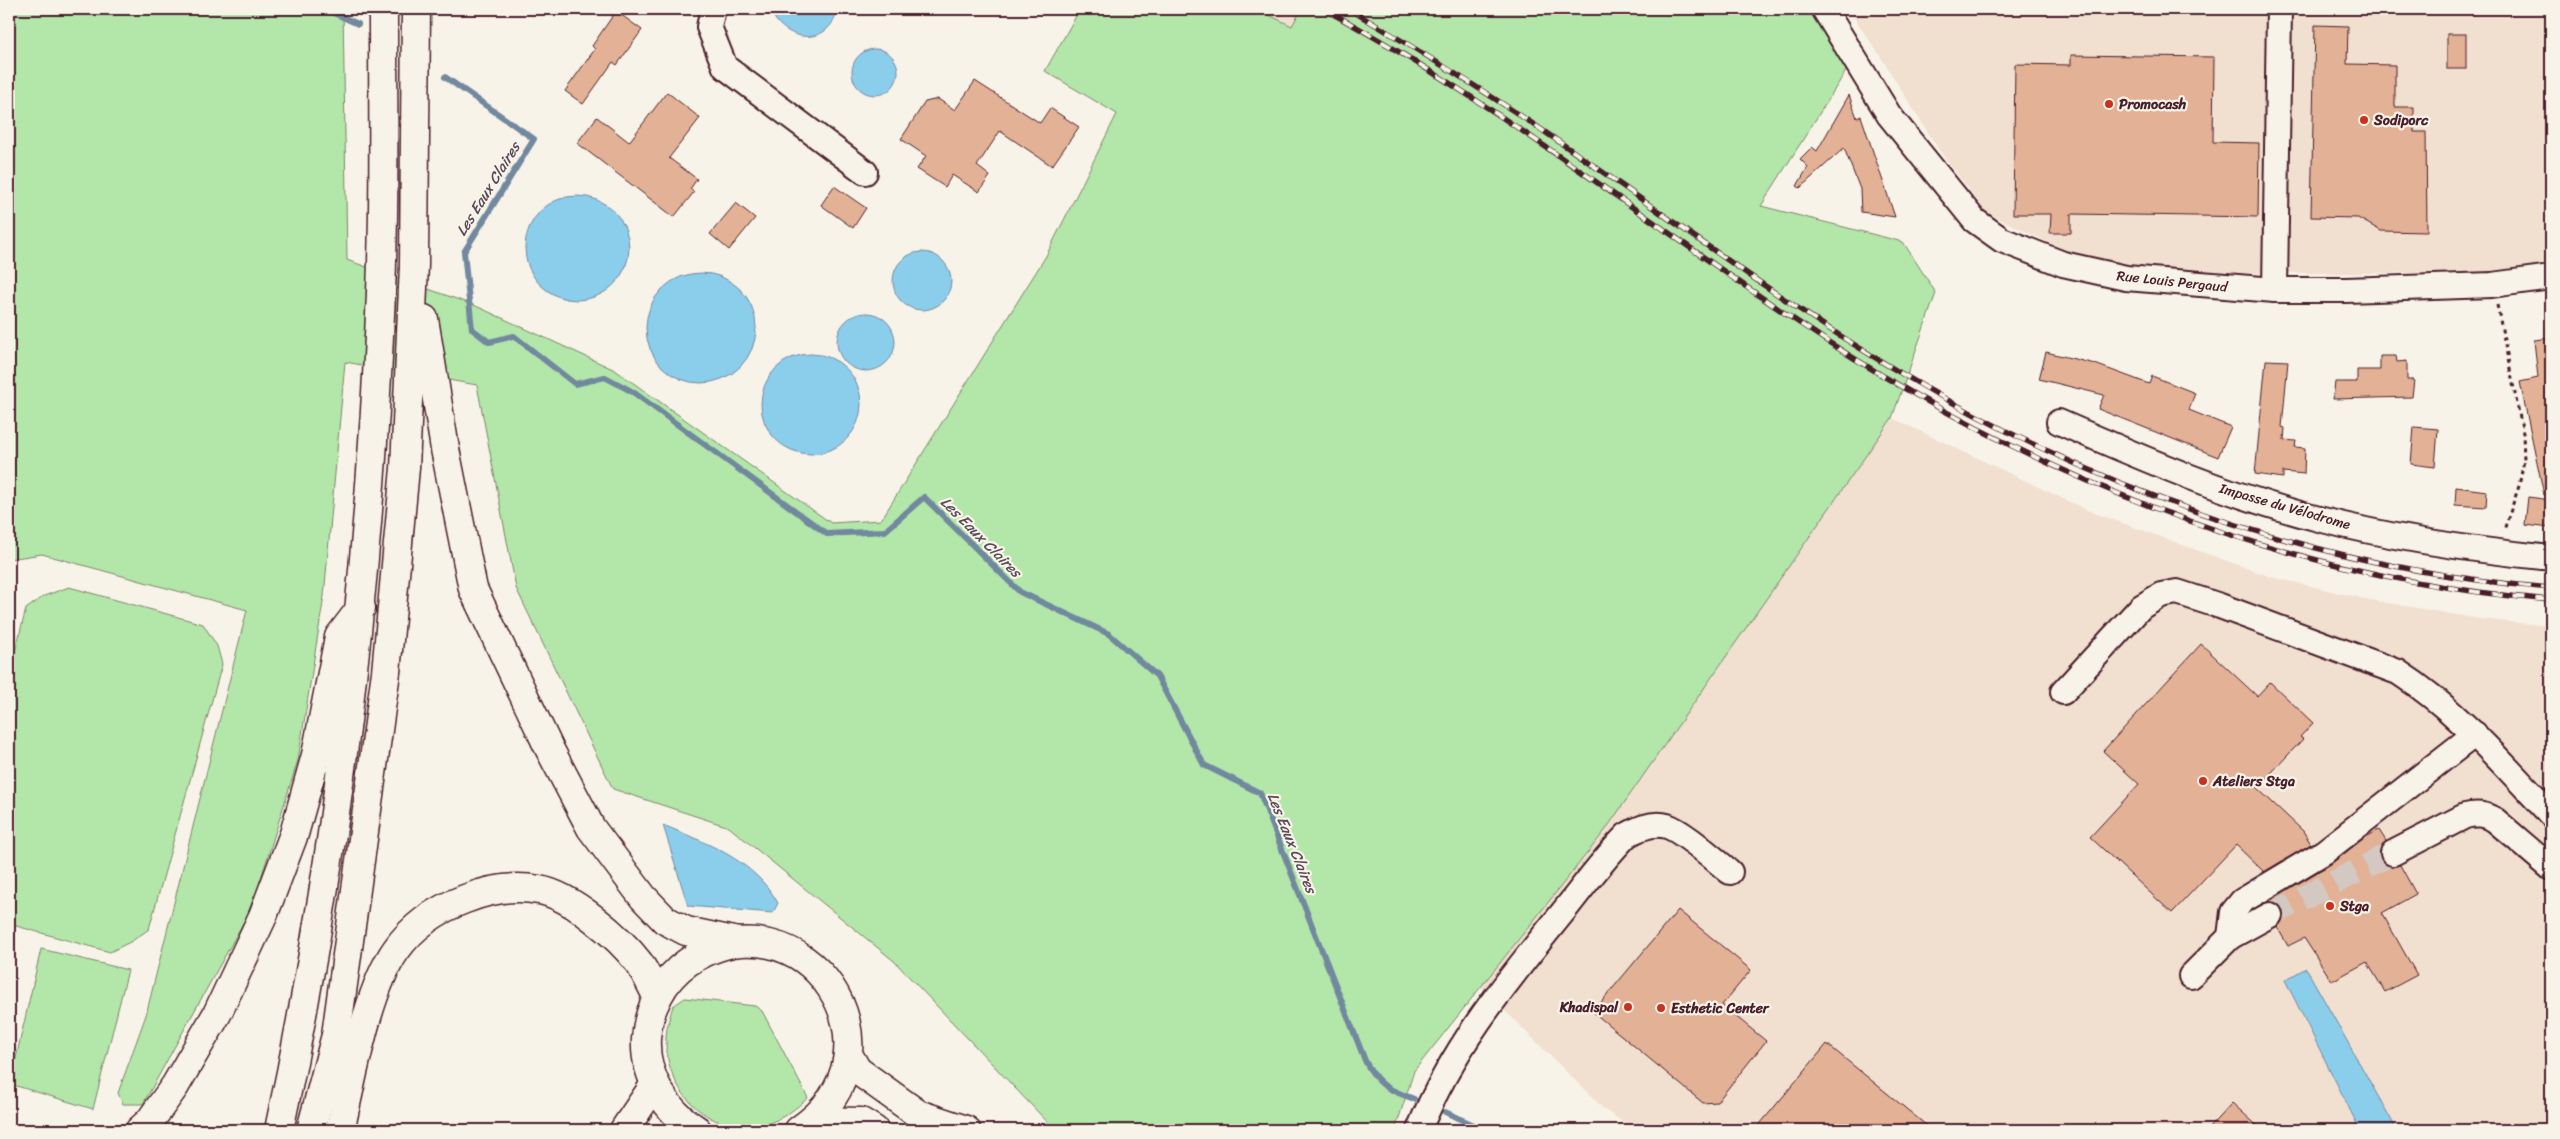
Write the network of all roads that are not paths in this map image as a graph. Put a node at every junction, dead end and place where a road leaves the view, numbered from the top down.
1 (383, 9) edge
2 (416, 9) edge
3 (713, 9) edge
4 (1824, 9) edge
5 (2279, 9) edge
6 (866, 172) dead end
7 (414, 265) junction
8 (2551, 276) edge
9 (2275, 290) junction
10 (2060, 422) dead end
11 (2551, 558) edge
12 (361, 608) junction
13 (2063, 692) dead end
14 (2475, 734) junction
15 (2551, 815) edge
16 (2393, 853) tunnel mouth
17 (2551, 868) edge
18 (1730, 872) dead end
19 (2270, 915) tunnel mouth
20 (2230, 937) junction
21 (738, 942) junction
22 (2191, 976) dead end
23 (657, 996) junction
24 (849, 1056) junction
25 (655, 1084) junction
26 (806, 1126) edge
27 (140, 1130) edge
28 (279, 1130) edge
29 (311, 1130) edge
30 (340, 1130) edge
31 (624, 1130) edge
32 (695, 1130) edge
33 (874, 1130) edge
34 (966, 1130) edge
35 (1419, 1130) edge

1 - 12 main road
2 - 7 main road
3 - 6 street
4 - 9 street, Rue Louis Pergaud
5 - 9 street
7 - 21 main road
7 - 29 main road
8 - 9 street, Rue Louis Pergaud
10 - 11 street, Impasse du Vélodrome
12 - 27 main road
12 - 28 main road
13 - 14 street
14 - 15 street
14 - 20 street
16 - 17 street
18 - 35 street
19 - 20 street
20 - 22 street
21 - 23 main road
21 - 24 main road
23 - 25 main road
23 - 30 main road
24 - 26 main road
24 - 34 main road
25 - 31 main road
25 - 32 main road
26 - 33 main road

